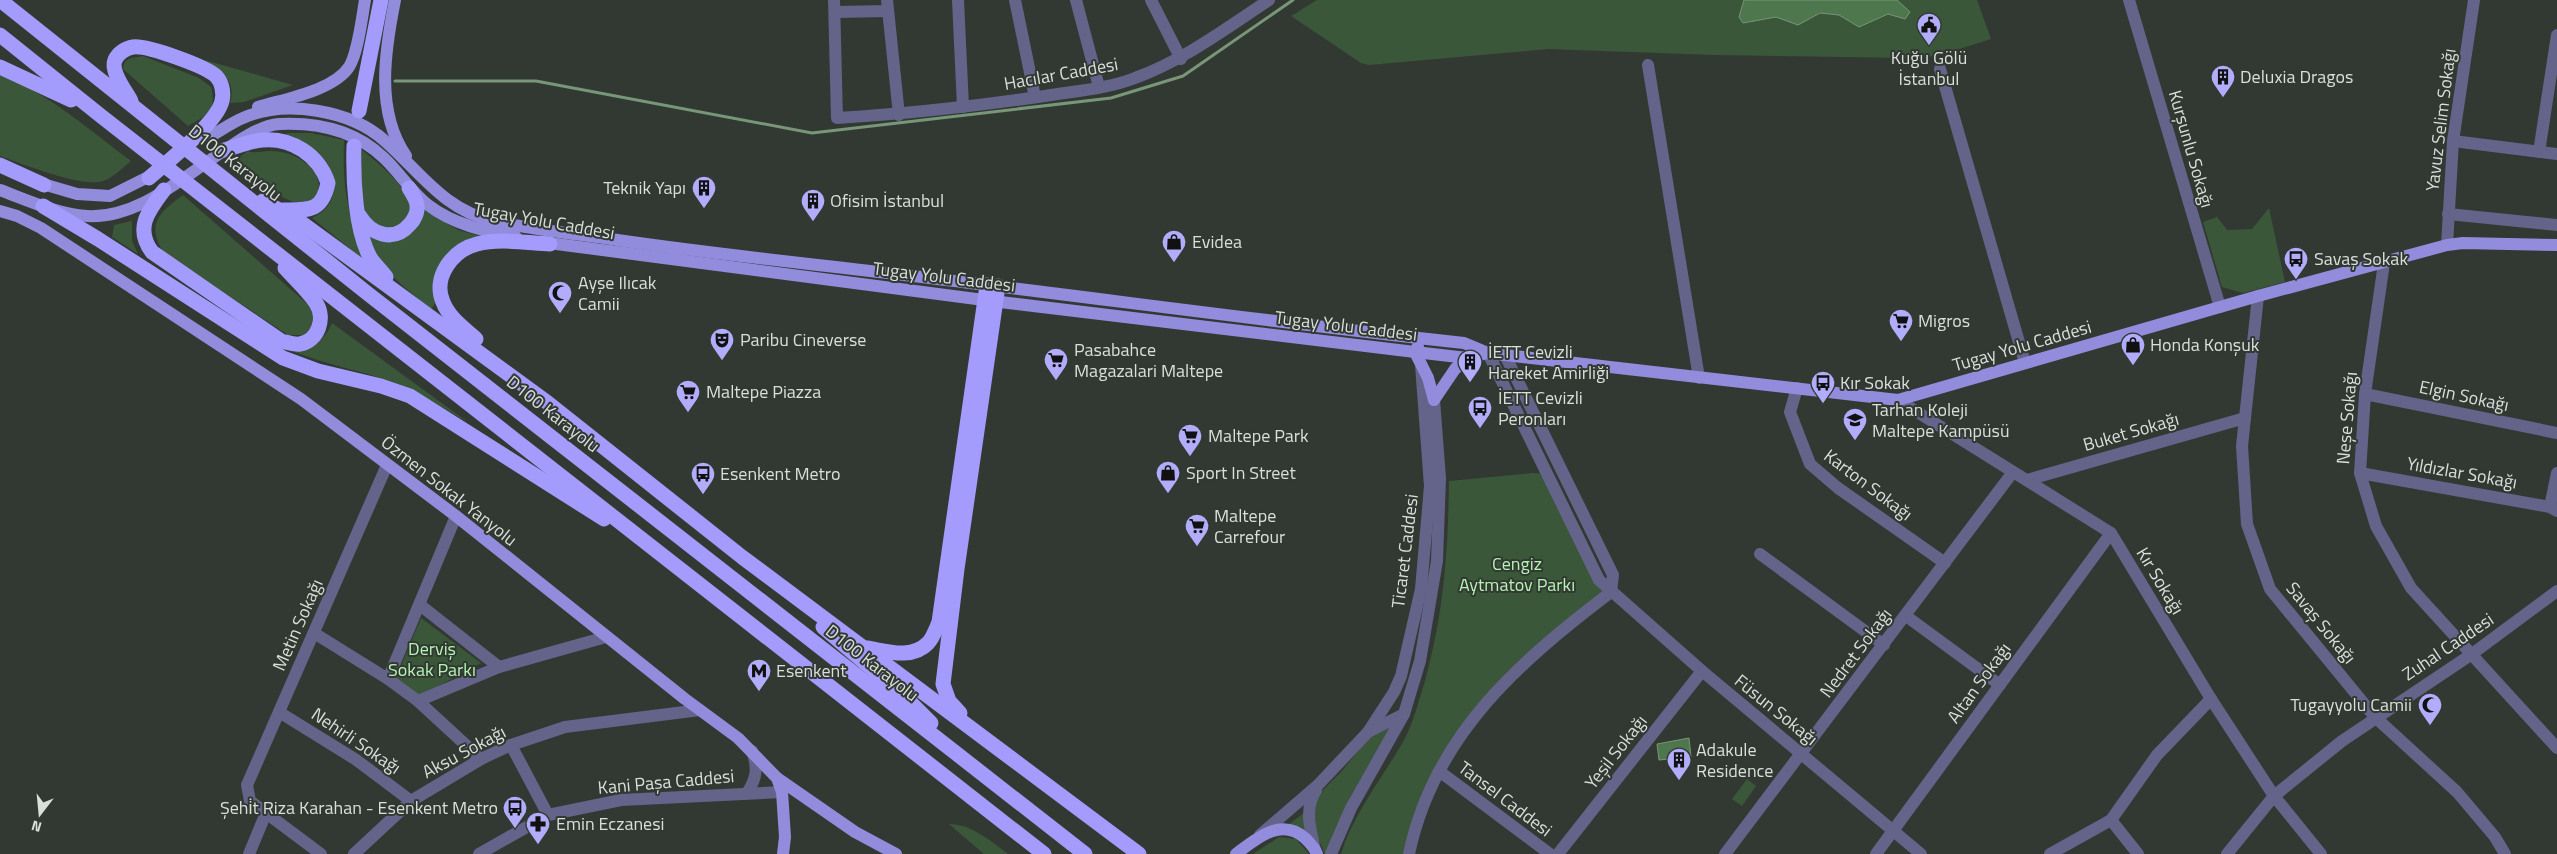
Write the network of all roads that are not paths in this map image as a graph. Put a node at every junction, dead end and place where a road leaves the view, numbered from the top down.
1 (0, 0) edge
2 (365, 0) edge
3 (381, 0) edge
4 (395, 0) edge
5 (958, 0) edge
6 (1014, 0) edge
7 (1076, 0) edge
8 (1151, 0) edge
9 (1269, 0) edge
10 (2129, 0) edge
11 (2474, 0) edge
12 (1256, 4) edge
13 (887, 5) edge
14 (835, 6) edge
15 (0, 35) edge
16 (2557, 35) edge
17 (1181, 58) junction
18 (1648, 65) dead end
19 (0, 67) edge
20 (1940, 69) dead end
21 (1099, 87) junction
22 (1035, 97) junction
23 (135, 107) junction
24 (963, 107) junction
25 (359, 111) dead end
26 (899, 115) junction
27 (101, 116) junction
28 (205, 134) junction
29 (2453, 141) junction
30 (354, 146) dead end
31 (224, 150) junction
32 (2539, 152) junction
33 (2557, 154) edge
34 (0, 165) edge
35 (0, 170) edge
36 (417, 173) junction
37 (149, 178) joint
38 (44, 184) junction
39 (409, 188) junction
40 (238, 189) junction
41 (0, 190) edge
42 (164, 190) junction
43 (43, 206) junction
44 (282, 210) junction
45 (0, 211) edge
46 (358, 213) junction
47 (2448, 214) junction
48 (2557, 225) edge
49 (259, 238) junction
50 (550, 244) junction
51 (2447, 245) junction
52 (2557, 245) edge
53 (2384, 263) junction
54 (992, 286) junction
55 (2258, 296) junction
56 (990, 301) junction
57 (2220, 307) junction
58 (446, 327) junction
59 (1421, 339) junction
60 (1363, 346) junction
61 (1422, 353) junction
62 (1488, 353) junction
63 (1505, 355) junction
64 (1467, 358) junction
65 (2025, 363) junction
66 (1421, 365) junction
67 (1699, 378) junction
68 (1797, 388) junction
69 (2365, 394) junction
70 (1434, 400) junction
71 (1898, 400) junction
72 (548, 403) junction
73 (2245, 418) junction
74 (2557, 433) edge
75 (387, 465) junction
76 (2014, 472) junction
77 (2360, 473) junction
78 (2557, 473) edge
79 (2027, 480) junction
80 (2553, 509) edge
81 (456, 516) junction
82 (2112, 533) junction
83 (657, 550) junction
84 (1760, 554) dead end
85 (742, 557) junction
86 (1945, 563) junction
87 (1611, 592) junction
88 (2554, 597) edge
89 (420, 605) junction
90 (1906, 616) junction
91 (314, 633) junction
92 (606, 638) junction
93 (1884, 645) junction
94 (864, 647) junction
95 (2472, 654) junction
96 (499, 666) junction
97 (1702, 672) junction
98 (388, 679) junction
99 (2000, 685) junction
100 (2211, 699) junction
101 (418, 701) junction
102 (700, 710) junction
103 (279, 712) junction
104 (1404, 714) junction
105 (2375, 718) junction
106 (1368, 732) junction
107 (984, 737) junction
108 (511, 745) junction
109 (2557, 748) edge
110 (751, 750) junction
111 (1802, 754) junction
112 (481, 759) junction
113 (1439, 771) junction
114 (980, 772) junction
115 (777, 778) junction
116 (1318, 785) junction
117 (782, 792) junction
118 (747, 793) junction
119 (2274, 796) junction
120 (411, 801) junction
121 (266, 813) junction
122 (548, 815) junction
123 (2111, 820) junction
124 (1893, 830) junction
125 (1256, 838) junction
126 (1316, 852) edge
127 (249, 854) edge
128 (321, 854) edge
129 (354, 854) edge
130 (479, 854) edge
131 (783, 854) edge
132 (896, 854) edge
133 (1044, 854) edge
134 (1085, 854) edge
135 (1139, 854) edge
136 (1236, 854) edge
137 (1331, 854) edge
138 (1409, 854) edge
139 (1550, 854) edge
140 (1558, 854) edge
141 (1725, 854) edge
142 (1876, 854) edge
143 (1921, 854) edge
144 (2050, 854) edge
145 (2138, 854) edge
146 (2227, 854) edge
147 (2321, 854) edge
148 (2505, 854) edge

1 - 23 highway, D100 Karayolu
2 - 28 main road
3 - 25 highway
4 - 36 main road
5 - 24 street
6 - 22 street
7 - 21 street
8 - 17 street
9 - 12 street, Hacılar Caddesi
10 - 57 street, Kurşunlu Sokağı
11 - 29 street, Yavuz Selim Sokağı
12 - 17 street, Hacılar Caddesi
13 - 14 street
13 - 26 street
14 - 26 street, Hacılar Caddesi
15 - 27 highway
16 - 32 street
17 - 21 street, Hacılar Caddesi
18 - 67 street
19 - 27 highway
20 - 65 street
21 - 22 street, Hacılar Caddesi
22 - 24 street, Hacılar Caddesi
23 - 28 highway
23 - 40 highway, D100 Karayolu
24 - 26 street, Hacılar Caddesi
27 - 49 highway
28 - 36 main road
28 - 37 highway
29 - 32 street
29 - 47 street, Yavuz Selim Sokağı
30 - 46 highway
31 - 39 main road, Tugay Yolu Caddesi
31 - 42 main road, Tugay Yolu Caddesi
31 - 44 highway
32 - 33 street
34 - 38 highway
35 - 38 main road
36 - 54 main road, Tugay Yolu Caddesi
37 - 38 main road
39 - 46 highway
39 - 50 main road, Tugay Yolu Caddesi
40 - 44 highway
40 - 114 highway, D100 Karayolu
41 - 43 main road, Tugay Yolu Caddesi
42 - 43 main road, Tugay Yolu Caddesi
42 - 49 highway
43 - 83 highway
44 - 58 highway
45 - 75 main road, Özmen Sokak Yanyolu
46 - 58 highway
47 - 48 street
47 - 51 street, Yavuz Selim Sokağı
49 - 83 highway
50 - 56 main road, Tugay Yolu Caddesi
50 - 72 highway
51 - 52 main road, Tugay Yolu Caddesi
51 - 53 main road, Tugay Yolu Caddesi
53 - 55 main road, Tugay Yolu Caddesi
53 - 69 street, Neşe Sokağı
54 - 56 highway
54 - 59 main road, Tugay Yolu Caddesi
55 - 57 main road, Tugay Yolu Caddesi
55 - 73 street, Savaş Sokağı
56 - 60 main road, Tugay Yolu Caddesi
56 - 94 highway
56 - 107 highway
57 - 65 main road, Tugay Yolu Caddesi
58 - 72 highway
59 - 61 main road
59 - 62 main road, Tugay Yolu Caddesi
60 - 61 main road, Tugay Yolu Caddesi
60 - 66 main road
61 - 64 main road, Tugay Yolu Caddesi
61 - 66 main road
61 - 70 main road
62 - 63 main road, Tugay Yolu Caddesi
62 - 64 main road, Tugay Yolu Caddesi
62 - 87 street, Füsun Sokağı
63 - 67 main road, Tugay Yolu Caddesi
63 - 87 street
64 - 70 main road
65 - 71 main road, Tugay Yolu Caddesi
66 - 70 main road
66 - 106 street, Ticaret Caddesi
67 - 68 main road, Tugay Yolu Caddesi
68 - 71 main road, Tugay Yolu Caddesi
68 - 86 street, Karton Sokağı
69 - 74 street, Elgin Sokağı
69 - 77 street, Neşe Sokağı
70 - 104 street, Ticaret Caddesi
71 - 76 street, Kır Sokağı
72 - 85 highway
73 - 79 street, Buket Sokağı
73 - 105 street, Savaş Sokağı
75 - 81 main road, Özmen Sokak Yanyolu
75 - 91 street, Metin Sokağı
76 - 79 street, Kır Sokağı
76 - 86 street, Nedret Sokağı
77 - 80 street, Yıldızlar Sokağı
77 - 95 street, Neşe Sokağı
78 - 80 street
79 - 82 street, Kır Sokağı
81 - 89 street
81 - 92 main road, Özmen Sokak Yanyolu
82 - 99 street, Altan Sokağı
82 - 100 street, Kır Sokağı
83 - 133 highway
84 - 93 street
85 - 94 highway
85 - 114 highway
86 - 90 street, Nedret Sokağı
87 - 97 street, Füsun Sokağı
87 - 113 street
88 - 95 street, Zuhal Caddesi
89 - 96 street
89 - 98 street
90 - 93 street, Nedret Sokağı
90 - 99 street
91 - 98 street
91 - 103 street, Metin Sokağı
92 - 96 street
92 - 102 main road, Özmen Sokak Yanyolu
93 - 111 street, Nedret Sokağı
94 - 107 highway
95 - 105 street, Zuhal Caddesi
95 - 109 street, Neşe Sokağı
96 - 101 street
97 - 111 street, Füsun Sokağı
97 - 140 street, Yeşil Sokağı
98 - 101 street
99 - 124 street, Altan Sokağı
100 - 119 street, Kır Sokağı
100 - 123 street
101 - 112 street
102 - 108 street, Aksu Sokağı
102 - 110 main road, Özmen Sokak Yanyolu
103 - 120 street, Nehirli Sokağı
103 - 121 street, Metin Sokağı
104 - 106 street, Ticaret Caddesi
104 - 137 street, Ticaret Caddesi
105 - 119 street, Zuhal Caddesi
105 - 148 street, Savaş Sokağı
106 - 116 street, Ticaret Caddesi
107 - 135 highway
108 - 112 street, Aksu Sokağı
108 - 122 street
110 - 115 main road, Özmen Sokak Yanyolu
110 - 118 street, Kani Paşa Caddesi
111 - 124 street, Füsun Sokağı
111 - 141 street, Nedret Sokağı
112 - 120 street, Aksu Sokağı
113 - 138 street
113 - 139 street, Tansel Caddesi
114 - 134 highway, D100 Karayolu
115 - 117 main road, Özmen Sokak Yanyolu
115 - 132 main road
116 - 125 street, Ticaret Caddesi
116 - 126 street, Ticaret Caddesi
117 - 118 street, Kani Paşa Caddesi
117 - 131 main road, Özmen Sokak Yanyolu
118 - 122 street, Kani Paşa Caddesi
119 - 146 street, Zuhal Caddesi
119 - 147 street, Kır Sokağı
120 - 129 street, Aksu Sokağı
121 - 127 street
121 - 128 street
122 - 130 street, Kani Paşa Caddesi
123 - 144 street
123 - 145 street
124 - 142 street, Altan Sokağı
124 - 143 street, Füsun Sokağı
125 - 126 main road, Ticaret Caddesi
125 - 136 main road, Ticaret Caddesi

